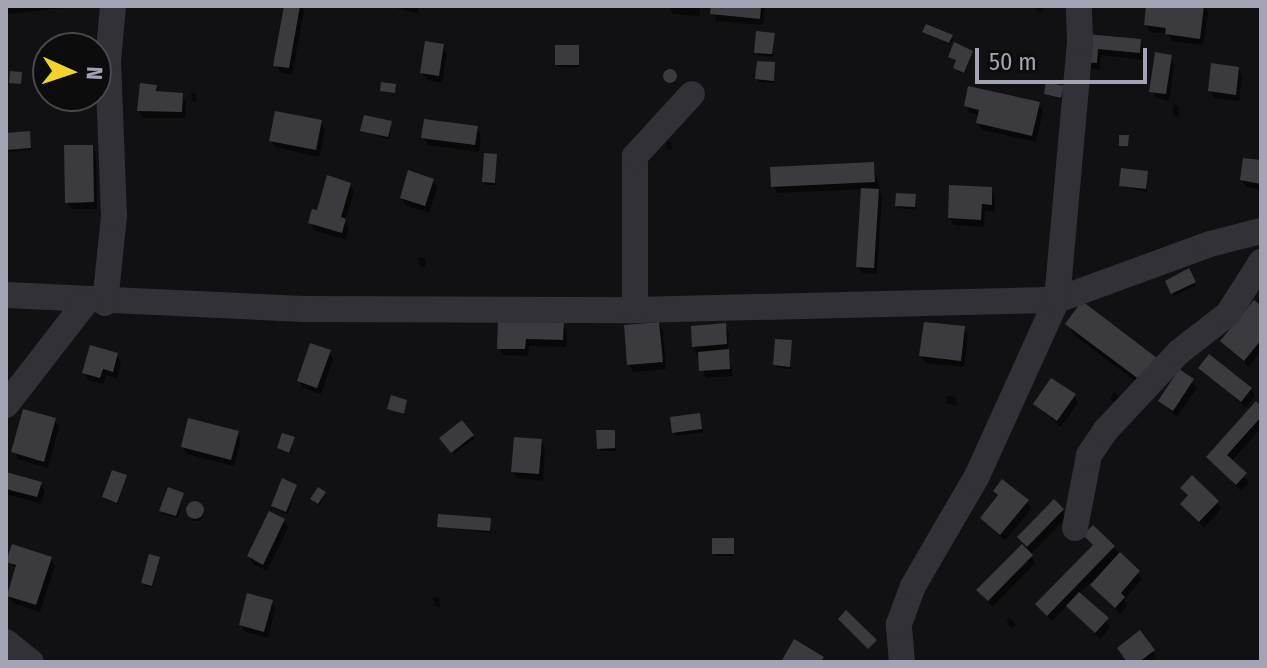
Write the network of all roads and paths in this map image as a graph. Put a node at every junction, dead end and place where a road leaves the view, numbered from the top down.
1 (113, 6) edge
2 (1079, 6) edge
3 (692, 94) dead end
4 (1261, 231) edge
5 (1261, 262) edge
6 (6, 295) edge
7 (1057, 300) junction
8 (96, 302) junction
9 (635, 310) junction
10 (6, 405) edge
11 (1075, 528) dead end
12 (6, 642) edge
13 (31, 662) edge
14 (902, 662) edge

1 - 8 street
2 - 7 street
3 - 9 street
4 - 7 street
5 - 11 street
6 - 8 street
7 - 9 street
7 - 14 street
8 - 9 street
8 - 10 street
12 - 13 street

